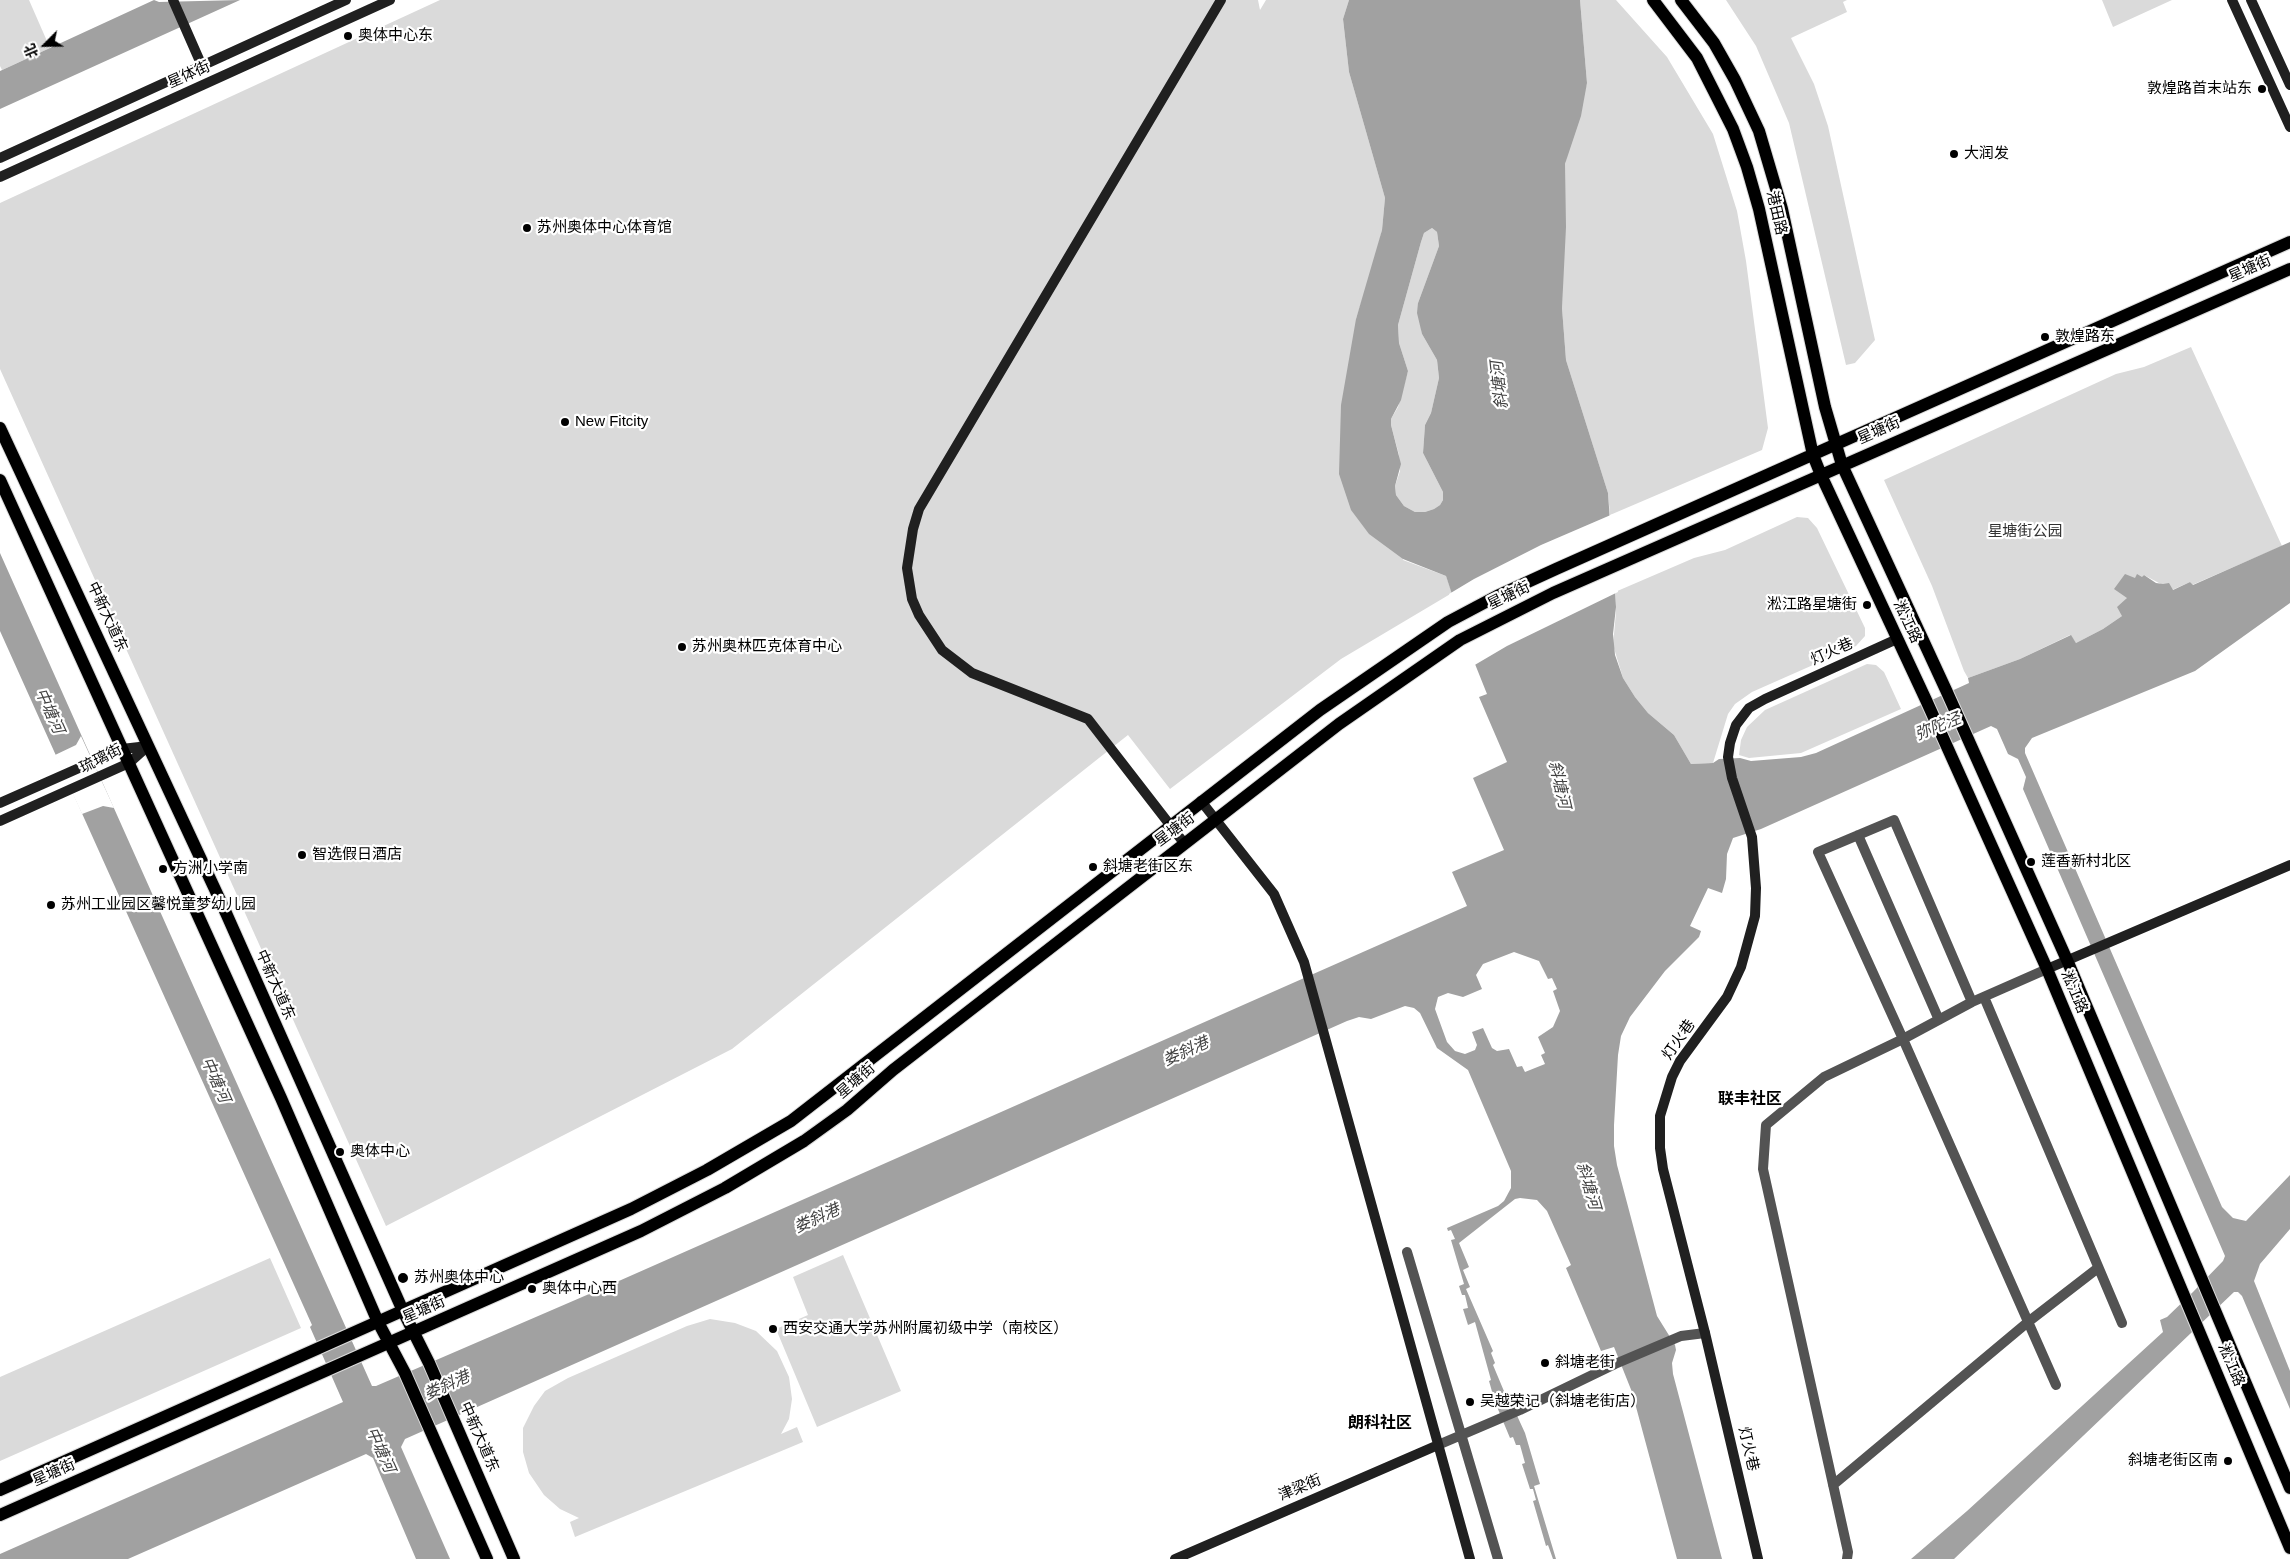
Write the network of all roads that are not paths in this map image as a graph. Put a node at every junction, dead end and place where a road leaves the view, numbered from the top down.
1 (173, 0) edge
2 (346, 0) edge
3 (390, 0) edge
4 (1222, 0) edge
5 (1653, 0) edge
6 (1681, 0) edge
7 (2232, 0) edge
8 (2251, 0) edge
9 (202, 66) junction
10 (2290, 85) edge
11 (2290, 127) edge
12 (0, 158) edge
13 (0, 177) edge
14 (2290, 242) edge
15 (2290, 269) edge
16 (0, 428) edge
17 (1835, 445) junction
18 (1813, 455) junction
19 (1842, 465) junction
20 (1820, 474) junction
21 (0, 480) edge
22 (1897, 639) junction
23 (148, 746) junction
24 (122, 749) junction
25 (129, 763) junction
26 (1201, 801) junction
27 (0, 803) edge
28 (1216, 820) junction
29 (0, 821) edge
30 (1170, 825) junction
31 (1858, 835) junction
32 (1184, 843) junction
33 (2290, 865) edge
34 (2067, 960) junction
35 (2047, 969) junction
36 (1984, 997) junction
37 (1972, 1002) junction
38 (1939, 1020) junction
39 (1903, 1039) junction
40 (1407, 1252) dead end
41 (2098, 1268) junction
42 (403, 1311) junction
43 (378, 1322) junction
44 (2028, 1322) junction
45 (2122, 1323) dead end
46 (414, 1332) junction
47 (1705, 1333) junction
48 (390, 1343) junction
49 (2056, 1385) dead end
50 (1462, 1435) junction
51 (1438, 1445) junction
52 (1833, 1485) junction
53 (2290, 1488) edge
54 (0, 1490) edge
55 (0, 1515) edge
56 (2290, 1548) edge
57 (487, 1559) edge
58 (514, 1559) edge
59 (1175, 1559) edge
60 (1470, 1559) edge
61 (1498, 1559) edge
62 (1758, 1559) edge
63 (1847, 1559) edge

1 - 9 street
2 - 9 street, 星体街
3 - 13 street, 星体街
4 - 30 street
5 - 18 main road, 港田路
6 - 17 main road, 港田路
7 - 11 street
8 - 10 street
9 - 12 street, 星体街
14 - 17 main road, 星塘街
15 - 19 main road, 星塘街
16 - 23 main road, 中新大道东
17 - 18 main road, 星塘街
17 - 19 main road, 淞江路
18 - 20 main road, 淞江路
18 - 26 main road, 星塘街
19 - 20 main road, 星塘街
19 - 34 main road, 淞江路
20 - 22 main road, 淞江路
20 - 28 main road, 星塘街
21 - 24 main road
22 - 35 main road, 淞江路
22 - 47 street, 灯火巷
23 - 24 street, 琉璃街
23 - 25 street, 琉璃街
23 - 42 main road, 中新大道东
24 - 25 main road
24 - 27 street, 琉璃街
25 - 29 street, 琉璃街
25 - 43 main road
26 - 28 street
26 - 30 main road, 星塘街
28 - 32 main road, 星塘街
28 - 51 street
30 - 32 street
30 - 42 main road, 星塘街
31 - 37 street
31 - 38 street
31 - 39 street
32 - 46 main road, 星塘街
33 - 34 street
34 - 35 street
34 - 53 main road, 淞江路
35 - 36 street
35 - 56 main road, 淞江路
36 - 37 street
36 - 41 street
37 - 38 street
38 - 39 street
39 - 44 street
39 - 52 street
40 - 50 street
41 - 44 street
41 - 45 street
42 - 43 main road, 星塘街
42 - 46 main road, 中新大道东
43 - 48 main road
43 - 54 main road, 星塘街
44 - 49 street
44 - 52 street
46 - 48 main road, 星塘街
46 - 58 main road, 中新大道东
47 - 50 street
47 - 62 street, 灯火巷
48 - 55 main road, 星塘街
48 - 57 main road
50 - 51 street
50 - 61 street
51 - 59 street, 津梁街
51 - 60 street
52 - 63 street

